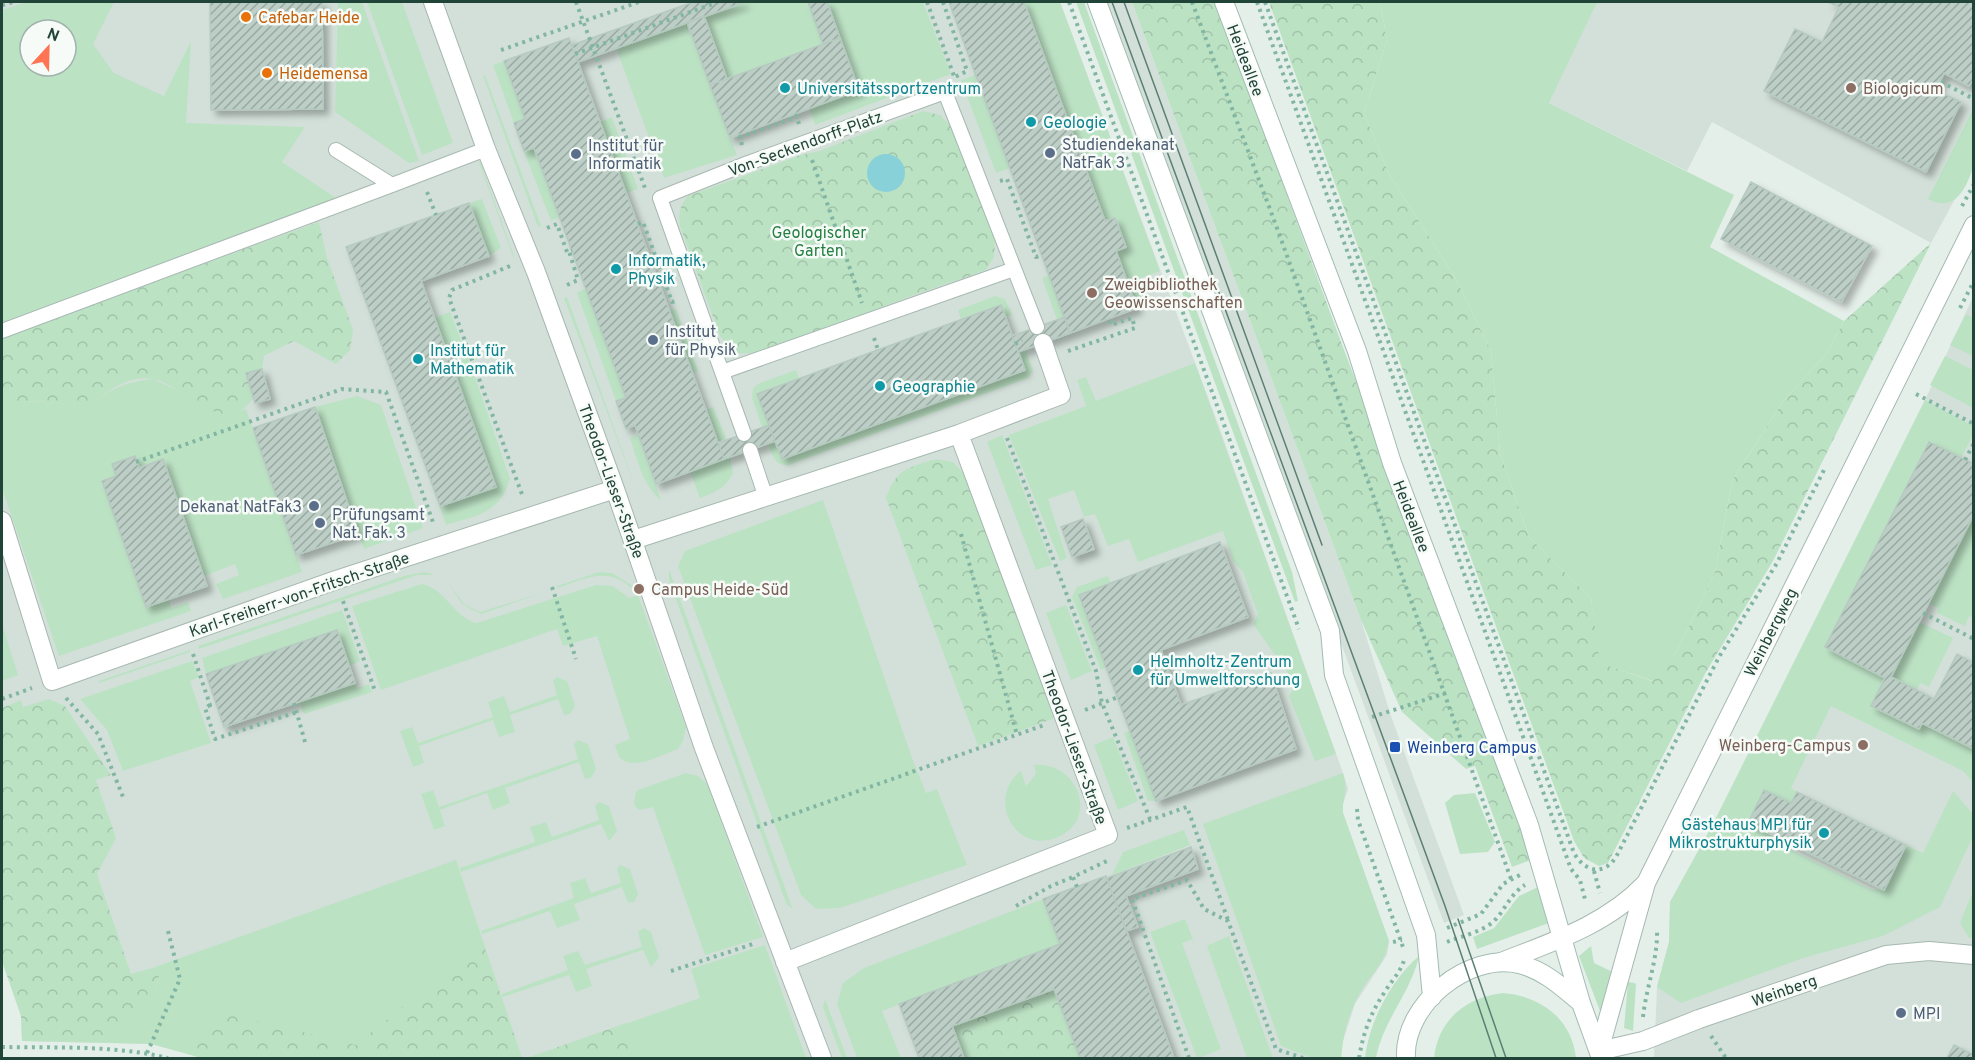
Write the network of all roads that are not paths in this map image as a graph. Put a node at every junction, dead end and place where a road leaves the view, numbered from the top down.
1 (433, 2) edge
2 (1097, 2) edge
3 (1224, 2) edge
4 (486, 149) junction
5 (336, 150) dead end
6 (392, 185) junction
7 (1974, 225) edge
8 (1014, 269) junction
9 (2, 331) edge
10 (1040, 335) joint
11 (722, 372) junction
12 (744, 434) dead end
13 (959, 434) junction
14 (750, 450) dead end
15 (615, 489) junction
16 (766, 498) junction
17 (2, 521) edge
18 (633, 540) junction
19 (1646, 883) junction
20 (1564, 937) junction
21 (1974, 955) edge
22 (785, 962) junction
23 (1501, 962) junction
24 (1432, 997) junction
25 (1581, 1003) junction
26 (1599, 1056) edge
27 (822, 1059) edge
28 (1406, 1059) edge

1 - 4 street, Theodor-Lieser-Straße
2 - 24 street
3 - 20 street, Heideallee
4 - 6 lane
4 - 15 street, Theodor-Lieser-Straße
5 - 6 lane
6 - 9 lane
7 - 19 street, Weinbergweg
8 - 10 lane
8 - 11 lane
8 - 11 lane, Von-Seckendorff-Platz
10 - 13 street
11 - 12 lane
13 - 16 street
13 - 22 street, Theodor-Lieser-Straße
14 - 16 lane
15 - 17 street, Karl-Freiherr-von-Fritsch-Straße
15 - 18 street, Theodor-Lieser-Straße
16 - 18 street
18 - 22 street, Theodor-Lieser-Straße
19 - 20 street
19 - 26 street, Weinbergweg
20 - 23 street
20 - 25 street, Heideallee
21 - 26 street, Weinberg
22 - 27 street, Theodor-Lieser-Straße
23 - 24 street
23 - 25 street
24 - 28 street
25 - 26 street, Heideallee

